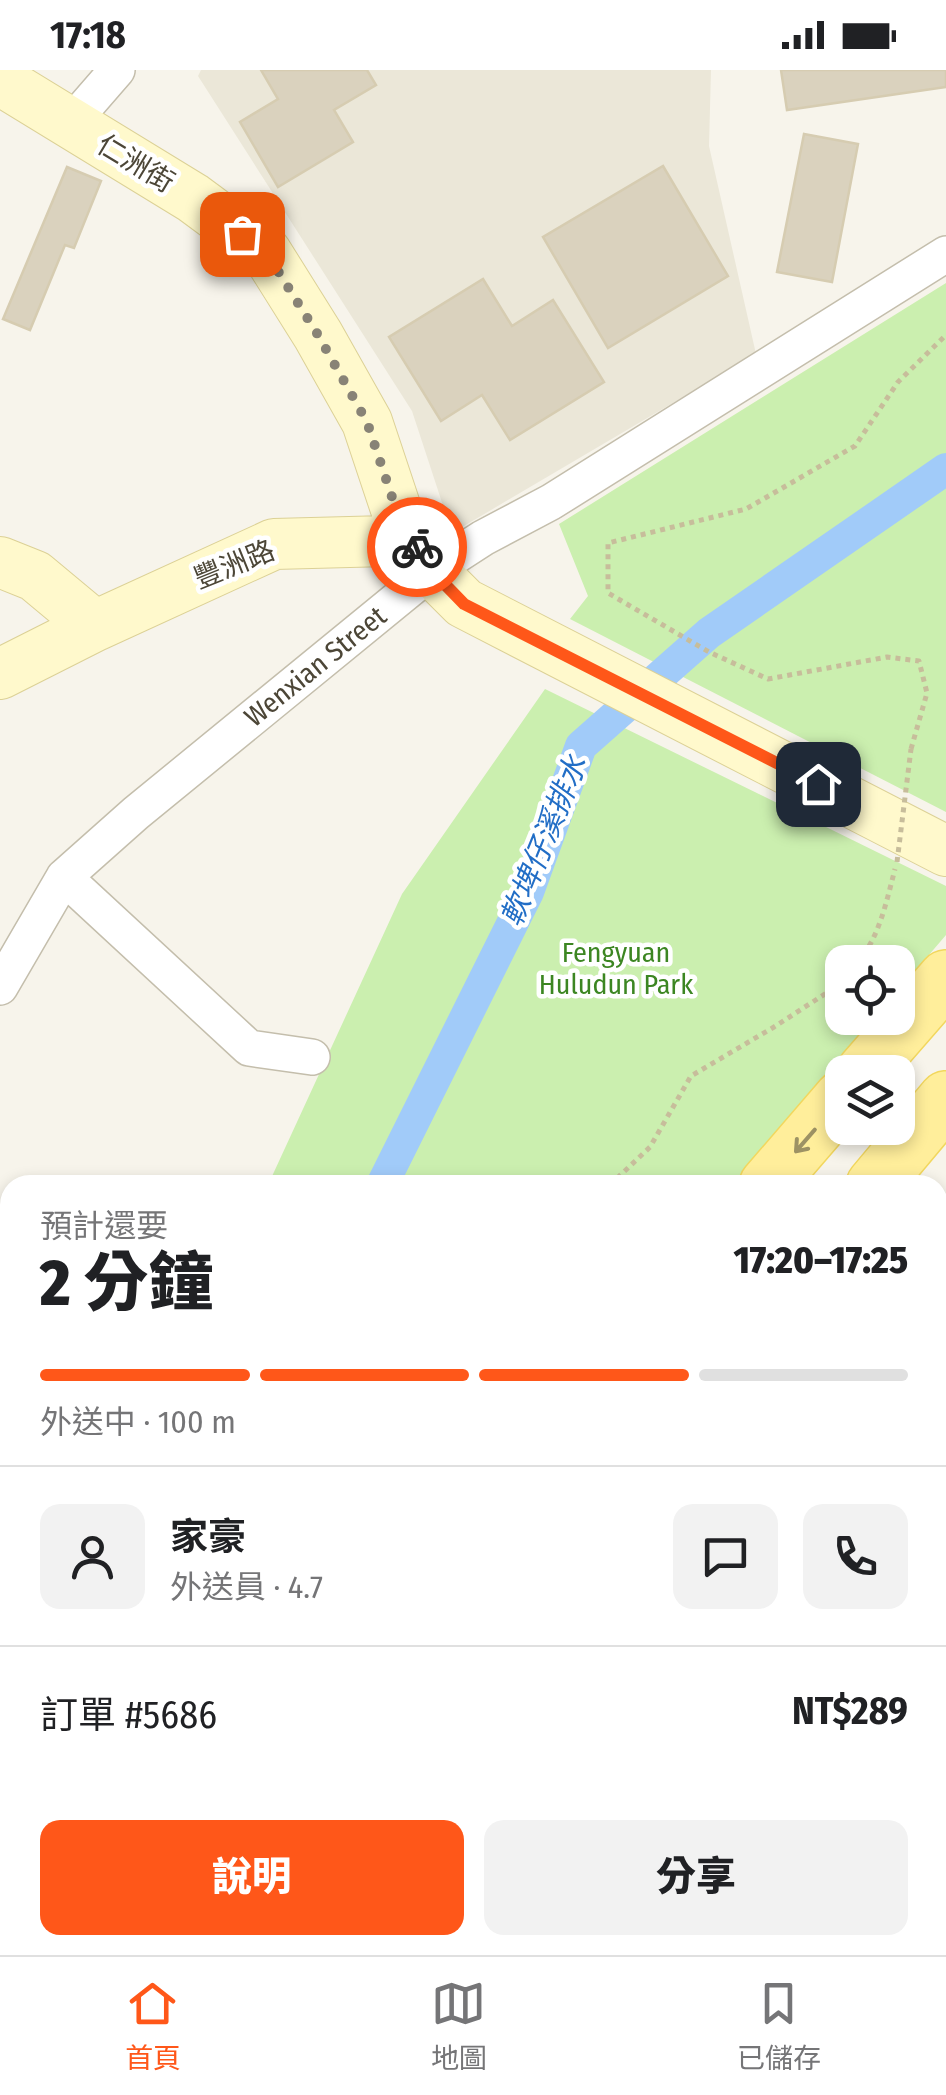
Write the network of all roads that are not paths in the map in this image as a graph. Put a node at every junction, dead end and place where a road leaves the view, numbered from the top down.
1 (117, 70) edge
2 (0, 80) edge
3 (71, 124) junction
4 (946, 254) edge
5 (0, 562) edge
6 (432, 571) junction
7 (95, 626) junction
8 (0, 674) edge
9 (946, 851) edge
10 (64, 877) junction
11 (946, 978) edge
12 (0, 987) edge
13 (879, 1055) edge
14 (312, 1057) dead end
15 (946, 1099) edge
16 (825, 1118) edge
17 (776, 1175) edge
18 (882, 1175) edge

1 - 3 street
2 - 3 street, 仁洲街
3 - 6 street, 仁洲街
4 - 6 street, Wenxian Street
5 - 7 street
6 - 7 street, 豐洲路
6 - 9 street, 豐洲路
6 - 10 street, Wenxian Street
7 - 8 street, 豐洲路
10 - 12 street, Wenxian Street
10 - 14 street
11 - 13 main road
15 - 18 main road
16 -> 17 main road

